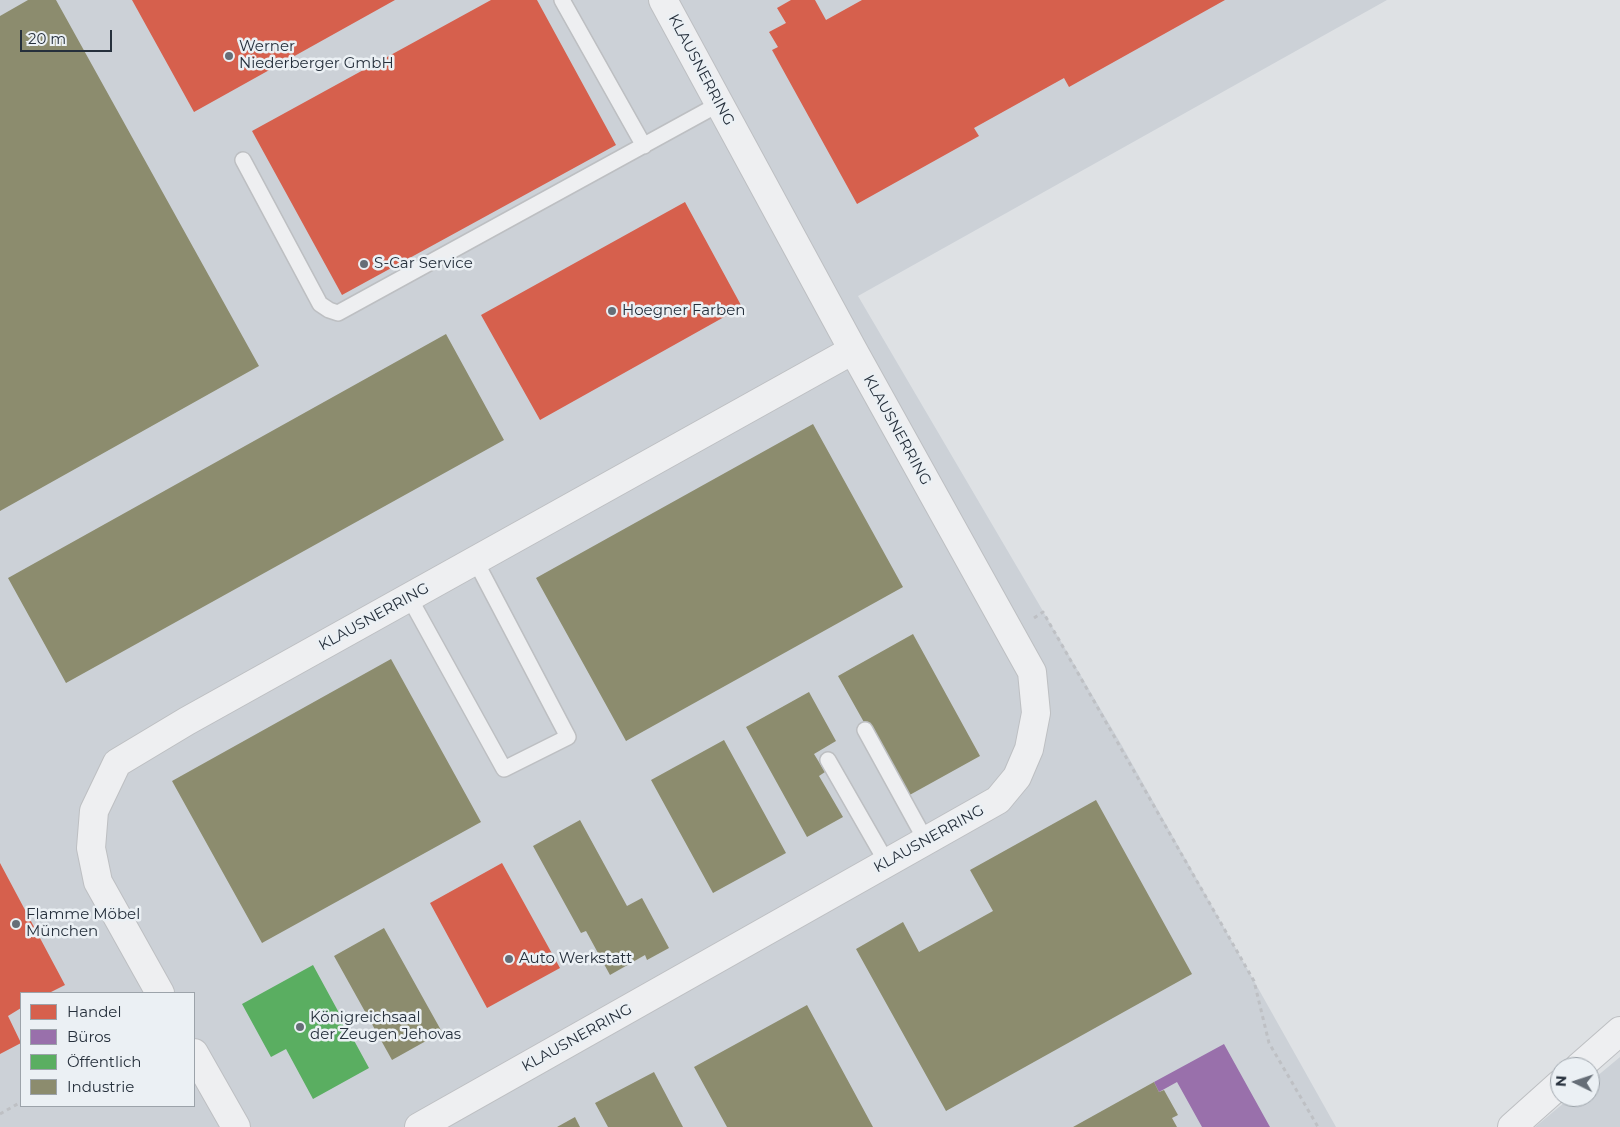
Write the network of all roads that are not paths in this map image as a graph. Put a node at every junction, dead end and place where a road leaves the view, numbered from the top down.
1 (562, 0) edge
2 (663, 0) edge
3 (719, 104) junction
4 (644, 146) junction
5 (243, 160) dead end
6 (853, 350) junction
7 (475, 560) junction
8 (409, 597) junction
9 (865, 730) dead end
10 (828, 760) dead end
11 (926, 841) junction
12 (887, 863) junction
13 (159, 992) edge
14 (1620, 1032) edge
15 (195, 1055) edge
16 (1591, 1057) edge
17 (1550, 1093) edge
18 (236, 1127) edge
19 (419, 1127) edge
20 (1512, 1127) edge

1 - 4 lane
2 - 3 street, KLAUSNERRING
3 - 4 lane
3 - 6 street, KLAUSNERRING
4 - 5 lane
6 - 7 street, KLAUSNERRING
6 - 11 street, KLAUSNERRING
7 - 8 street, KLAUSNERRING
7 - 8 lane
8 - 13 street, KLAUSNERRING
9 - 11 lane
10 - 12 lane
11 - 12 street, KLAUSNERRING
12 - 19 street, KLAUSNERRING
14 - 16 street
15 - 18 street
17 - 20 street

